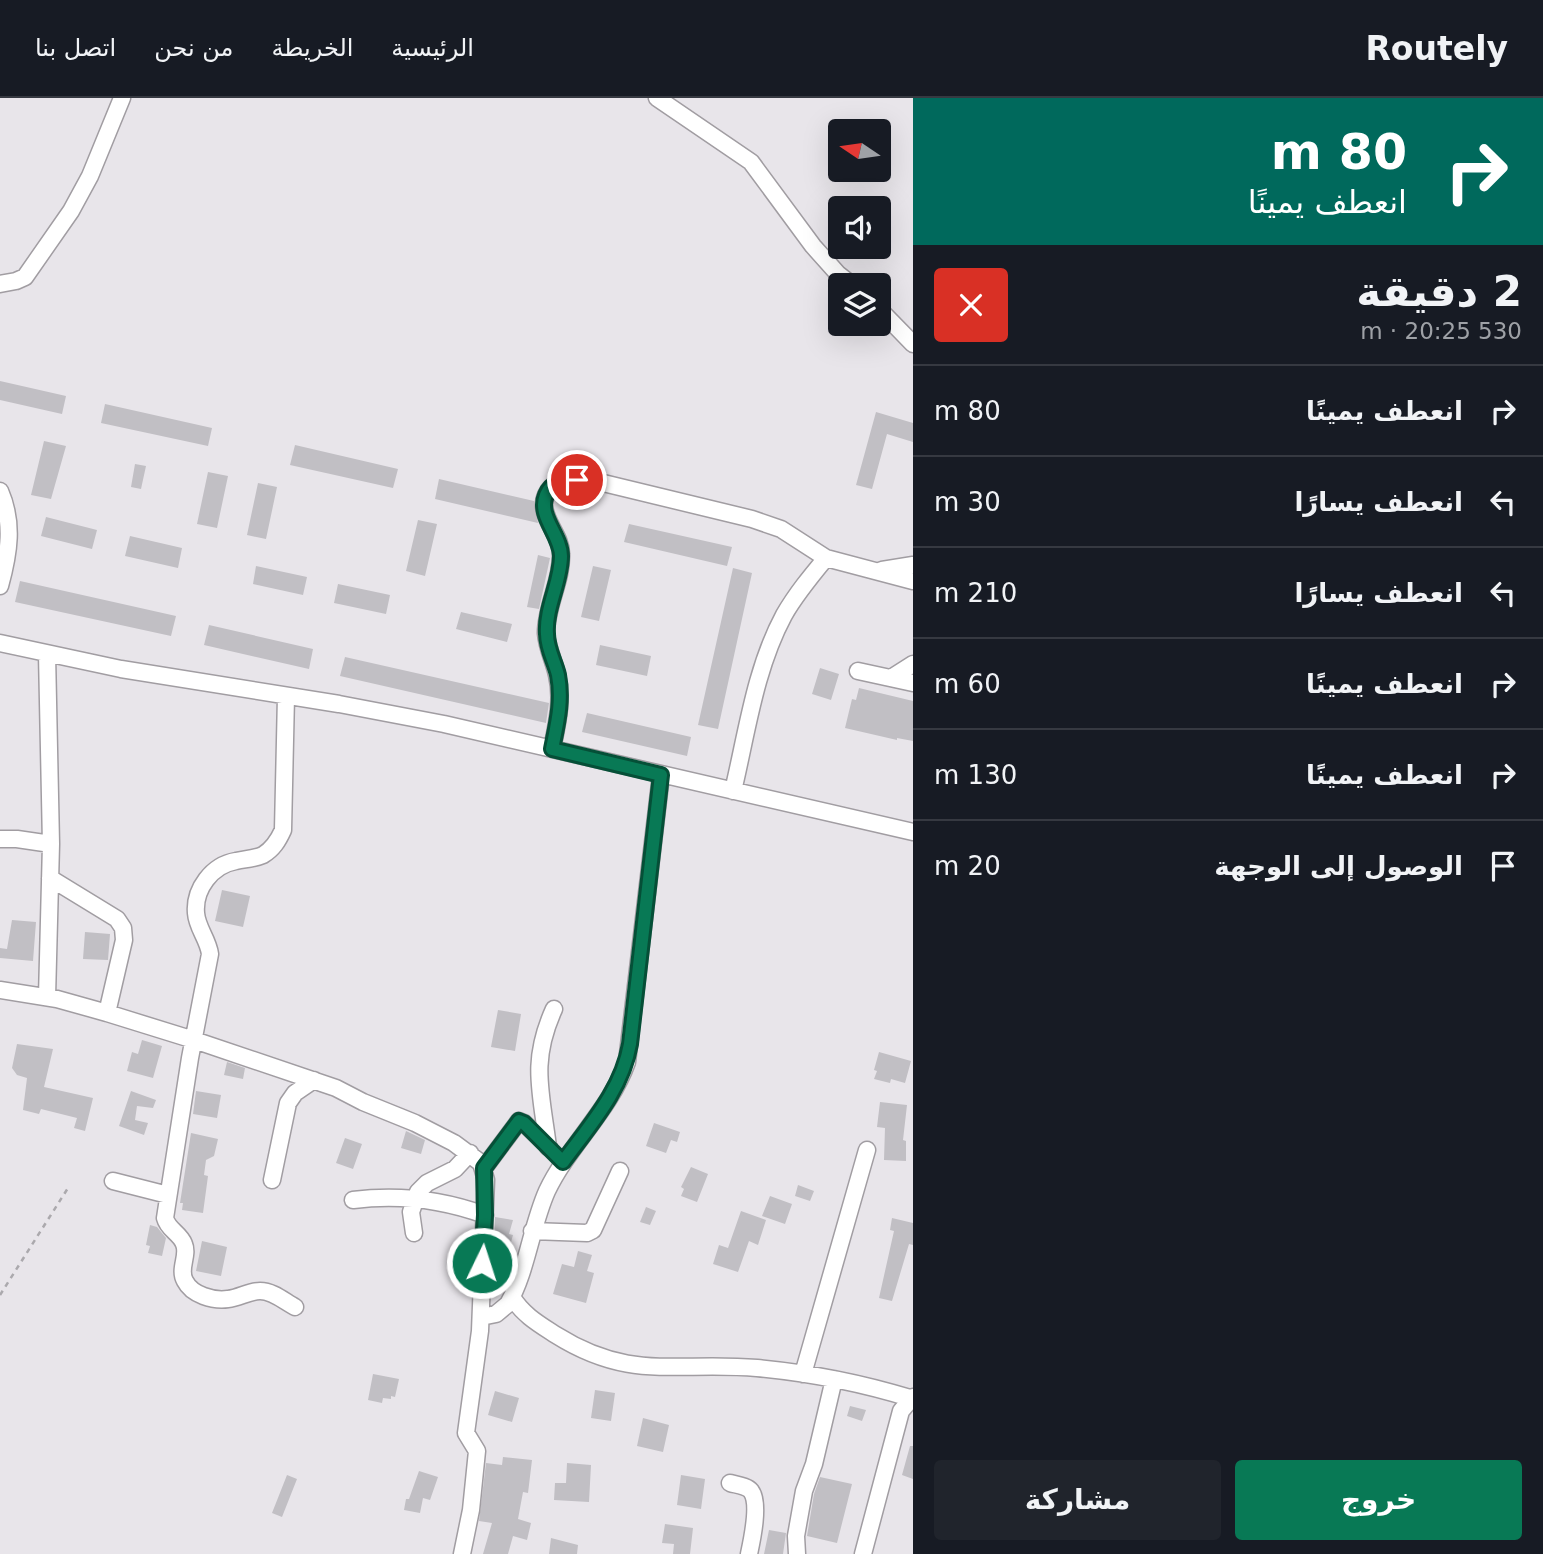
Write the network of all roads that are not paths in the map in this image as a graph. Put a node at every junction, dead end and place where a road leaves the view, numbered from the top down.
1 (122, 98) edge
2 (657, 98) edge
3 (837, 273) edge
4 (0, 284) edge
5 (891, 321) edge
6 (913, 344) edge
7 (0, 491) edge
8 (826, 558) junction
9 (913, 565) edge
10 (873, 572) junction
11 (913, 581) edge
12 (0, 586) edge
13 (0, 643) edge
14 (47, 654) junction
15 (913, 664) edge
16 (858, 671) dead end
17 (891, 678) junction
18 (913, 683) edge
19 (286, 696) junction
20 (552, 749) junction
21 (661, 775) junction
22 (733, 791) junction
23 (913, 832) edge
24 (0, 839) edge
25 (51, 844) junction
26 (50, 878) junction
27 (0, 990) edge
28 (47, 997) junction
29 (554, 1009) dead end
30 (107, 1013) junction
31 (194, 1040) junction
32 (314, 1080) junction
33 (548, 1147) junction
34 (867, 1150) dead end
35 (470, 1153) junction
36 (563, 1162) junction
37 (484, 1168) junction
38 (620, 1171) dead end
39 (272, 1180) dead end
40 (113, 1181) dead end
41 (168, 1195) junction
42 (415, 1198) junction
43 (353, 1200) dead end
44 (485, 1215) junction
45 (532, 1231) junction
46 (414, 1233) dead end
47 (512, 1297) junction
48 (295, 1307) dead end
49 (481, 1317) junction
50 (803, 1374) junction
51 (834, 1379) junction
52 (913, 1398) edge
53 (730, 1483) dead end
54 (462, 1554) edge
55 (750, 1554) edge
56 (797, 1554) edge
57 (863, 1554) edge

1 - 4 street
2 - 3 street
5 - 6 street
7 - 12 street
8 - 10 street
8 - 20 street
8 - 22 street
9 - 10 street
10 - 11 street
13 - 14 street
14 - 19 street
14 - 25 street
15 - 17 street
16 - 17 street
17 - 18 street
19 - 20 street
19 - 31 street
20 - 21 street
21 - 22 street
21 - 36 street
22 - 23 street
24 - 25 street
25 - 26 street
26 - 28 street
26 - 30 street
27 - 28 street
28 - 30 street
29 - 33 street
30 - 31 street
31 - 32 street
31 - 41 street
32 - 35 street
32 - 39 street
33 - 36 street
33 - 37 street
34 - 50 street
35 - 37 street
35 - 42 street
36 - 45 street
37 - 44 street
38 - 45 street
40 - 41 street
41 - 48 street
42 - 43 street
42 - 44 street
42 - 46 street
44 - 49 street
45 - 47 street
47 - 49 street
47 - 50 street
49 - 54 street
50 - 51 street
51 - 52 street
51 - 56 street
52 - 57 street
53 - 55 street

